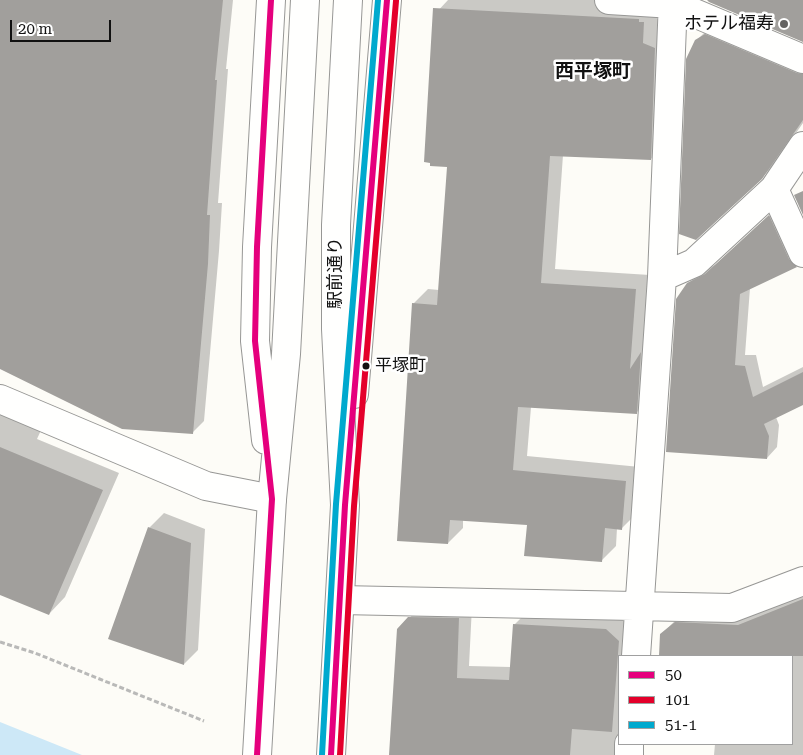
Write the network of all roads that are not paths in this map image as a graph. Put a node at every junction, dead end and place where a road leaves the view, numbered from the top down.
1 (270, 0) edge
2 (305, 0) edge
3 (348, 0) edge
4 (387, 0) edge
5 (609, 0) edge
6 (673, 2) edge
7 (803, 59) edge
8 (803, 146) edge
9 (774, 189) junction
10 (803, 253) edge
11 (662, 277) junction
12 (0, 399) edge
13 (272, 499) junction
14 (345, 506) junction
15 (803, 580) edge
16 (340, 600) junction
17 (640, 606) junction
18 (636, 655) edge
19 (257, 755) edge
20 (331, 755) edge

1 - 13 street
2 - 13 street
3 - 14 street, 駅前通り
4 - 14 street
5 - 6 street
6 - 7 street
6 - 11 street
8 - 9 street
9 - 10 street
9 - 11 street
11 - 17 street
12 - 13 street
13 - 19 street
14 - 16 street, 駅前通り
15 - 17 street
16 - 17 street
16 - 20 street, 駅前通り
17 - 18 street

